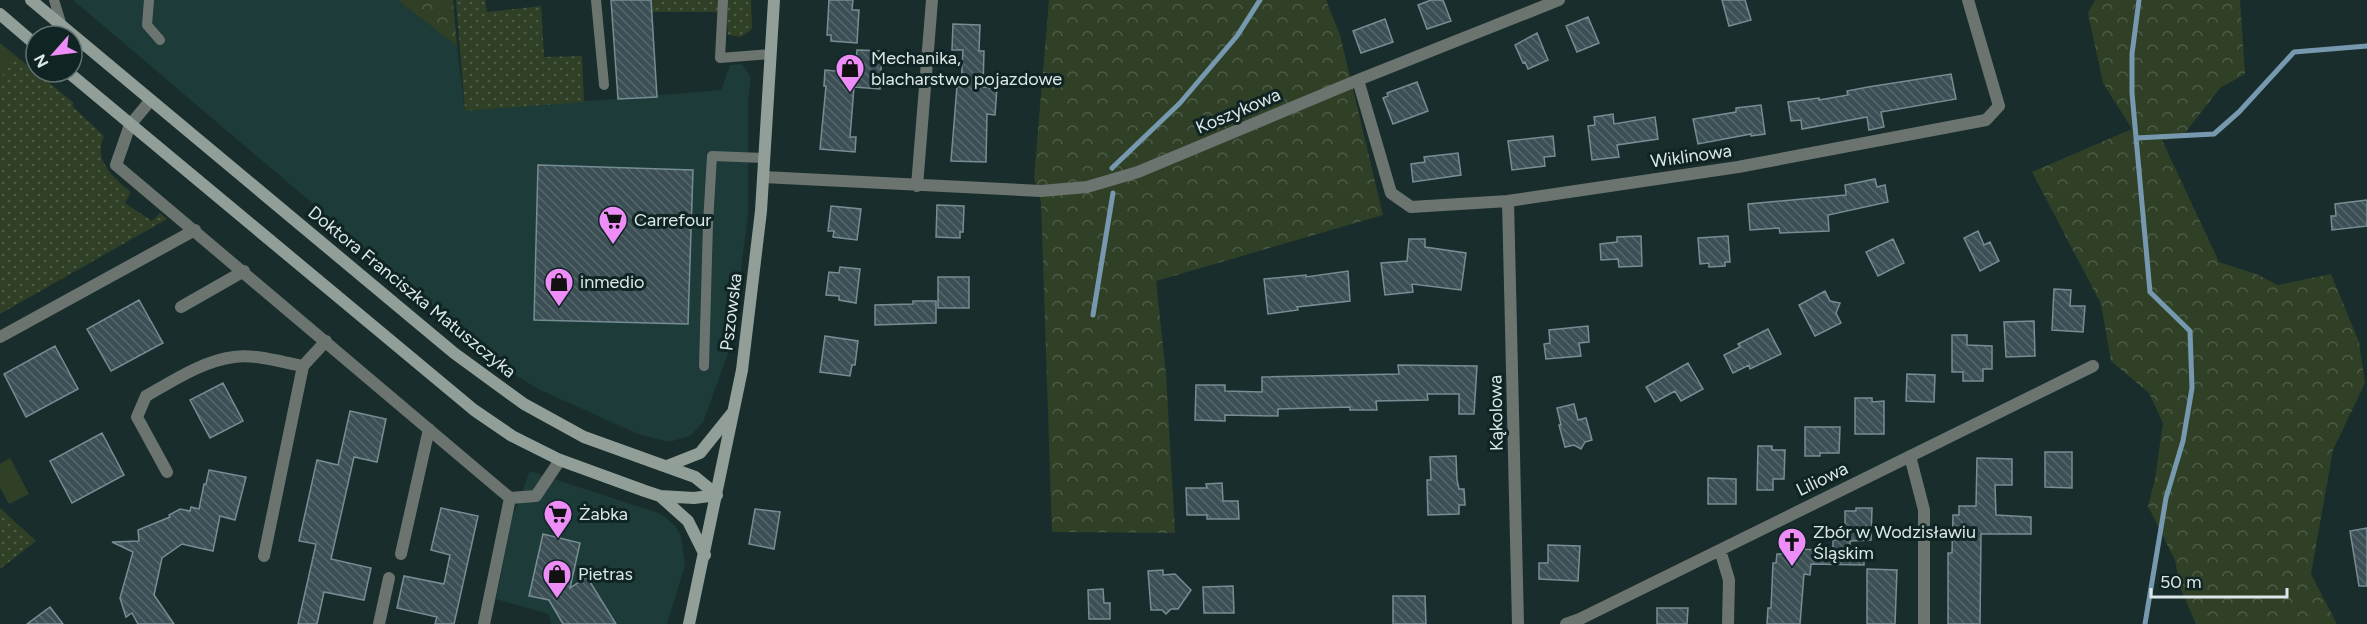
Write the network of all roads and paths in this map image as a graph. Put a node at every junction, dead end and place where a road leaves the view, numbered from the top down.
1 (31, 0) edge
2 (54, 0) edge
3 (149, 0) edge
4 (596, 0) edge
5 (723, 0) edge
6 (774, 0) edge
7 (932, 0) edge
8 (1559, 0) edge
9 (1968, 0) edge
10 (0, 14) edge
11 (60, 24) edge
12 (61, 24) edge
13 (24, 35) edge
14 (160, 40) dead end
15 (84, 45) edge
16 (771, 54) junction
17 (1358, 80) junction
18 (82, 84) edge
19 (604, 86) dead end
20 (150, 101) junction
21 (130, 124) junction
22 (764, 158) junction
23 (763, 177) junction
24 (917, 186) junction
25 (1508, 201) junction
26 (195, 230) junction
27 (244, 272) junction
28 (181, 307) dead end
29 (0, 337) edge
30 (326, 341) junction
31 (303, 366) junction
32 (704, 366) dead end
33 (2093, 366) dead end
34 (736, 407) junction
35 (429, 429) junction
36 (1910, 456) junction
37 (560, 460) junction
38 (667, 466) junction
39 (167, 472) dead end
40 (717, 495) junction
41 (660, 496) junction
42 (510, 498) junction
43 (1720, 550) junction
44 (401, 554) dead end
45 (705, 555) junction
46 (264, 556) dead end
47 (389, 578) dead end
48 (380, 624) edge
49 (484, 624) edge
50 (689, 624) edge
51 (1518, 624) edge
52 (1566, 624) edge
53 (1728, 624) edge
54 (1924, 624) edge

1 - 11 main road, Doktora Franciszka Matuszczyka
2 - 12 lane
3 - 14 lane
4 - 19 lane
5 - 16 lane
6 - 16 main road, Pszowska
7 - 24 street
8 - 17 street, Koszykowa
9 - 25 street, Wiklinowa
10 - 13 main road
15 - 20 main road, Doktora Franciszka Matuszczyka
16 - 22 main road, Pszowska
17 - 24 street, Koszykowa
17 - 25 street, Wiklinowa
18 - 21 main road
20 - 21 street
20 - 38 main road, Doktora Franciszka Matuszczyka
21 - 26 street
21 - 37 main road
22 - 23 main road, Pszowska
22 - 32 lane
23 - 24 street, Koszykowa
23 - 34 main road, Pszowska
25 - 51 street, Kąkolowa
26 - 27 street
26 - 29 street
27 - 28 street
27 - 30 street
30 - 31 street
30 - 35 street
31 - 39 street
31 - 46 street
33 - 36 street, Liliowa
34 - 38 main road
34 - 40 main road, Pszowska
35 - 42 street
35 - 44 street
36 - 43 street, Liliowa
36 - 54 street
37 - 41 main road
37 - 42 street
38 - 40 main road, Doktora Franciszka Matuszczyka
40 - 41 main road
40 - 45 main road, Pszowska
41 - 45 main road
42 - 49 street
43 - 52 street, Liliowa
43 - 53 street
45 - 50 main road, Pszowska
47 - 48 street

